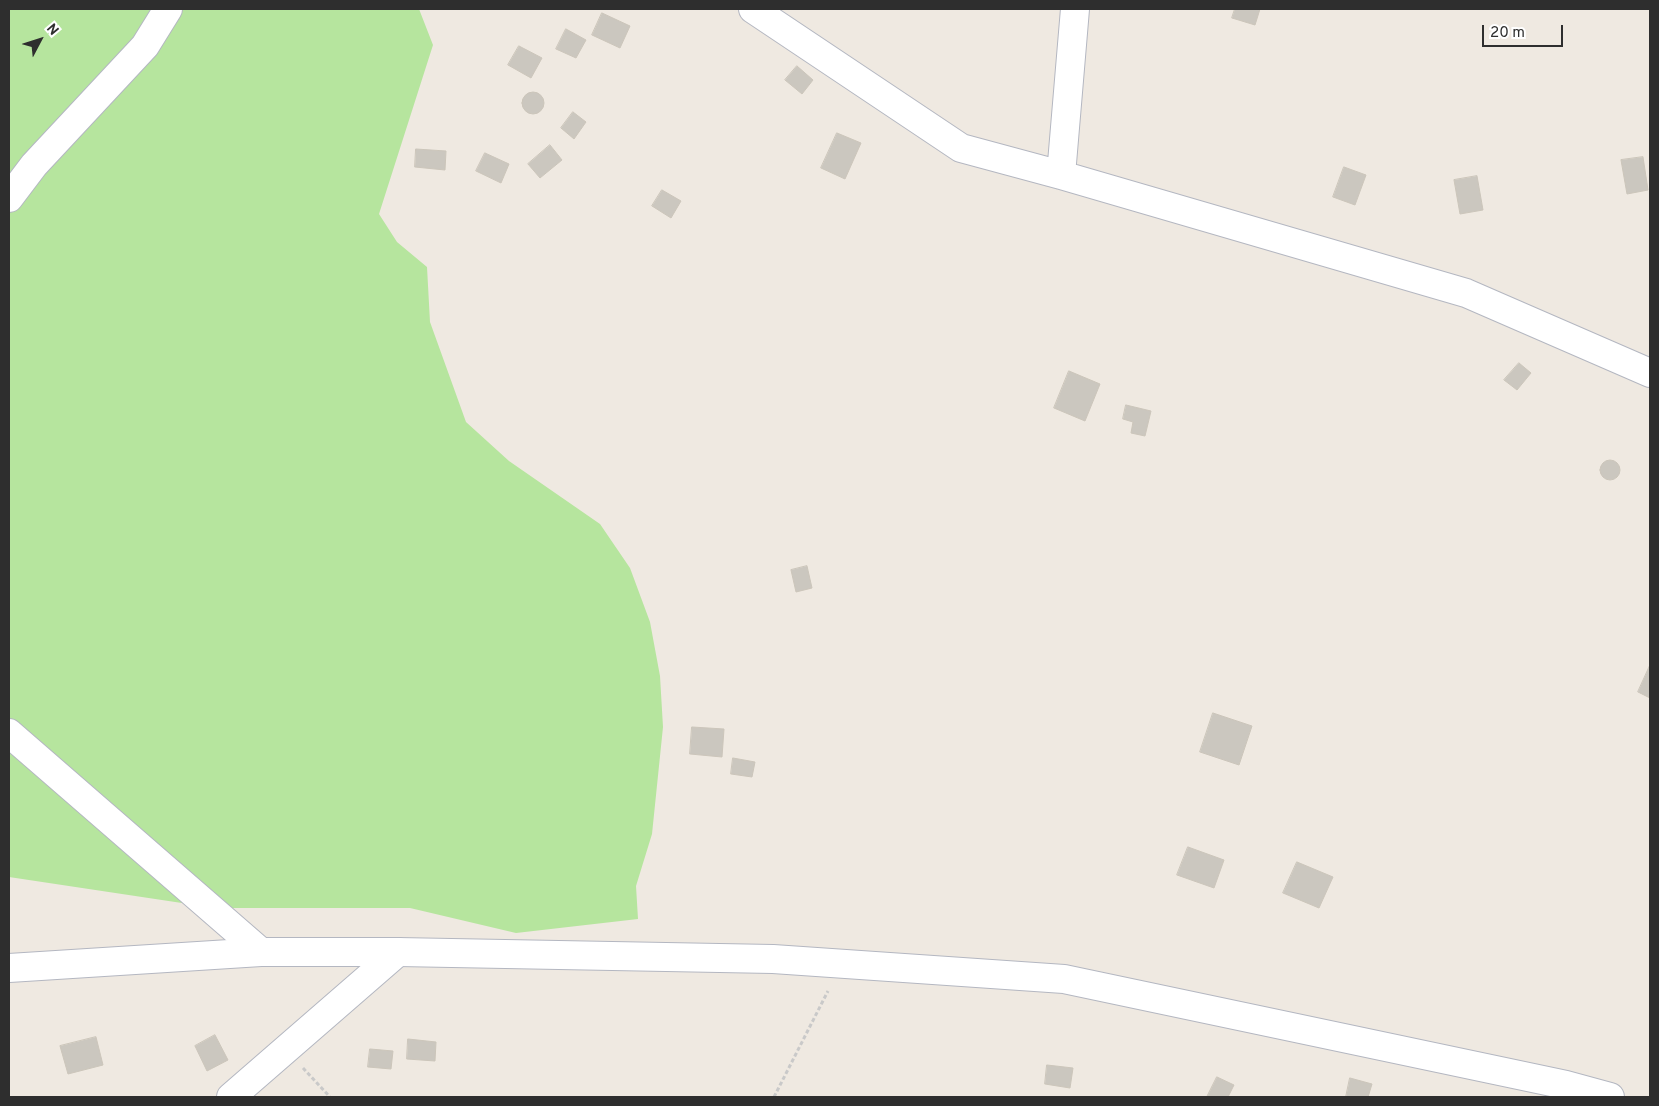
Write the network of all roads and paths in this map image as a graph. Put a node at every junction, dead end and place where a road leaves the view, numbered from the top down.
1 (168, 9) edge
2 (753, 9) edge
3 (1076, 9) edge
4 (1061, 175) junction
5 (9, 198) edge
6 (1650, 373) edge
7 (9, 734) edge
8 (262, 952) junction
9 (398, 952) junction
10 (842, 964) junction
11 (9, 968) edge
12 (286, 1049) junction
13 (231, 1097) edge
14 (330, 1097) edge
15 (774, 1097) edge
16 (1610, 1097) edge

1 - 5 street
2 - 4 street
3 - 4 street
4 - 6 street
7 - 8 street
8 - 9 street
8 - 11 street
9 - 10 street
9 - 12 street
10 - 15 path
10 - 16 street
12 - 13 street
12 - 14 path

